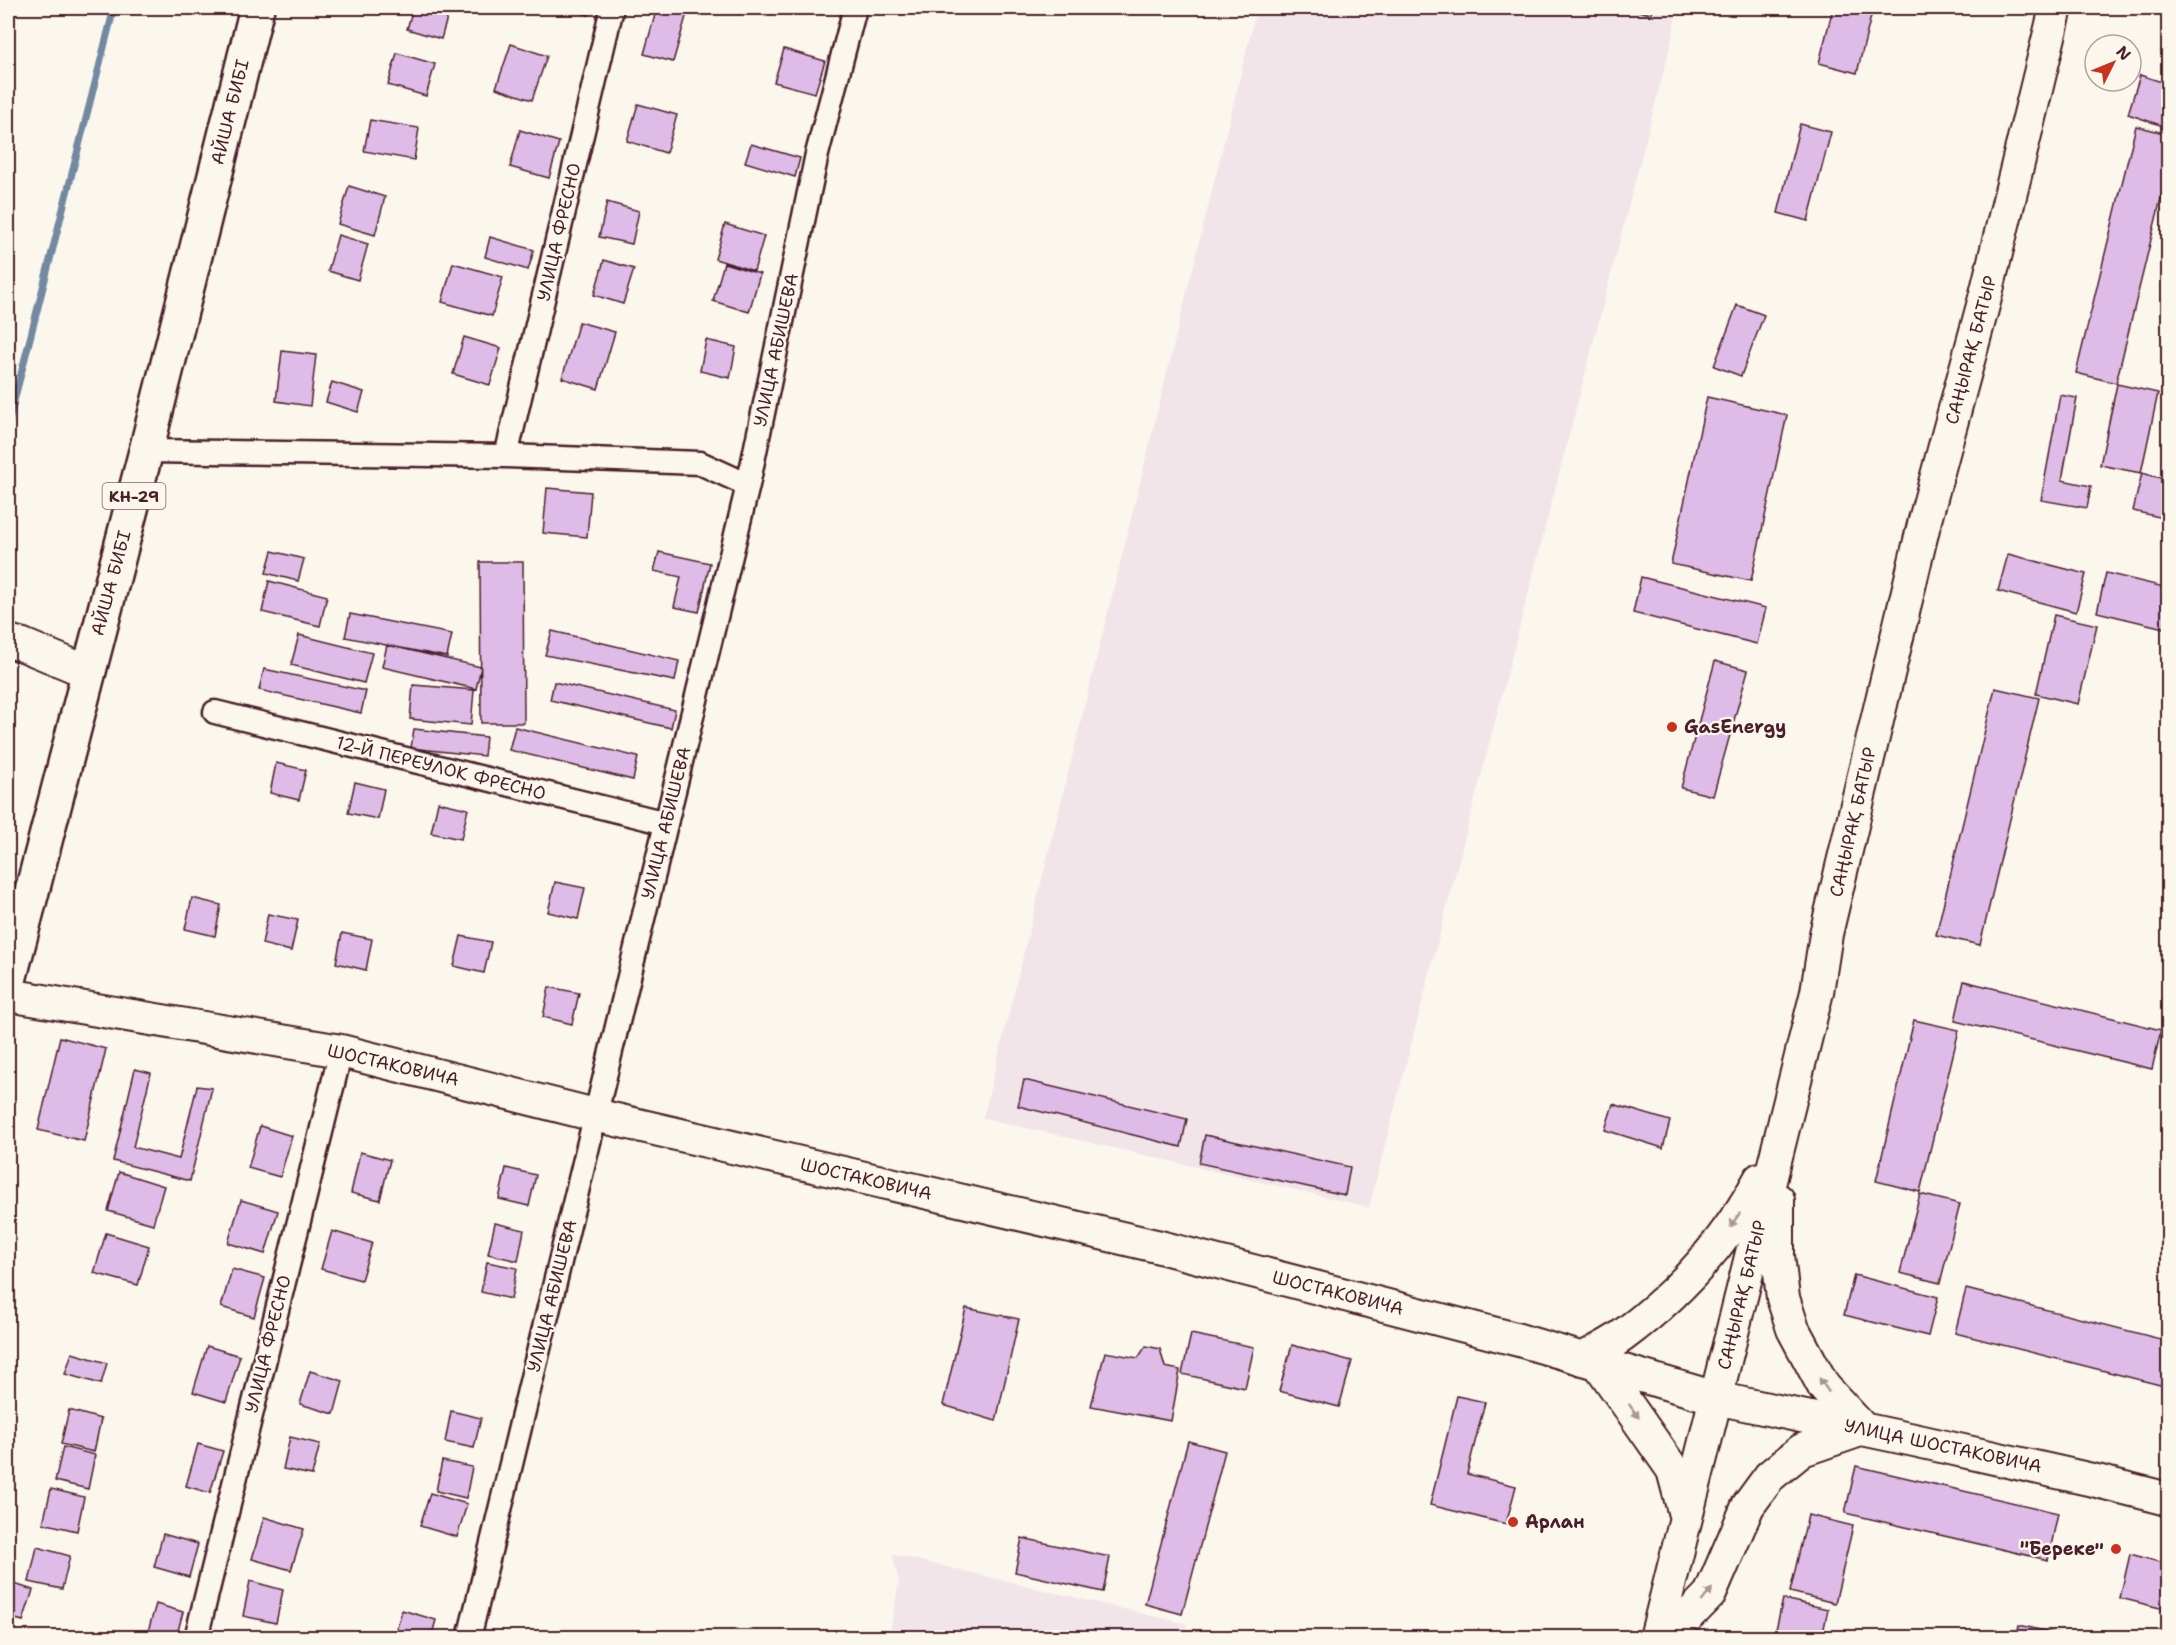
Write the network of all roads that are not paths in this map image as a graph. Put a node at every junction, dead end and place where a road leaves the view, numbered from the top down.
1 (257, 8) edge
2 (612, 8) edge
3 (855, 8) edge
4 (2056, 8) edge
5 (146, 451) junction
6 (506, 456) junction
7 (748, 485) junction
8 (15, 643) edge
9 (88, 672) junction
10 (215, 712) dead end
11 (666, 823) junction
12 (8, 984) edge
13 (8, 996) edge
14 (341, 1051) junction
15 (596, 1115) junction
16 (1779, 1143) junction
17 (1591, 1361) junction
18 (1716, 1398) junction
19 (1863, 1429) junction
20 (2169, 1499) edge
21 (1686, 1518) junction
22 (196, 1638) edge
23 (469, 1638) edge
24 (1656, 1638) edge
25 (1666, 1638) edge

1 - 5 main road, АЙША БИБІ / КН-29
2 - 6 street, УЛИЦА ФРЕСНО
3 - 7 street, УЛИЦА АБИШЕВА
4 - 16 street, САҢЫРАҚ БАТЫР
5 - 6 street
5 - 9 main road, АЙША БИБІ / КН-29
6 - 7 street
7 - 11 street, УЛИЦА АБИШЕВА
8 - 9 street
9 - 12 main road, АЙША БИБІ / КН-29
10 - 11 street, 12-Й ПЕРЕУЛОК ФРЕСНО
11 - 15 street, УЛИЦА АБИШЕВА
13 - 14 street, ШОСТАКОВИЧА
14 - 15 street, ШОСТАКОВИЧА
14 - 22 street, УЛИЦА ФРЕСНО
15 - 17 street, ШОСТАКОВИЧА
15 - 23 street, УЛИЦА АБИШЕВА
16 -> 17 street
16 - 18 street, САҢЫРАҚ БАТЫР
19 -> 16 street
17 - 18 street, ШОСТАКОВИЧА
17 -> 21 street
18 - 19 street, УЛИЦА ШОСТАКОВИЧА
18 - 21 street, САҢЫРАҚ БАТЫР
19 - 20 street, УЛИЦА ШОСТАКОВИЧА
25 -> 19 street
21 - 24 street, САҢЫРАҚ БАТЫР

